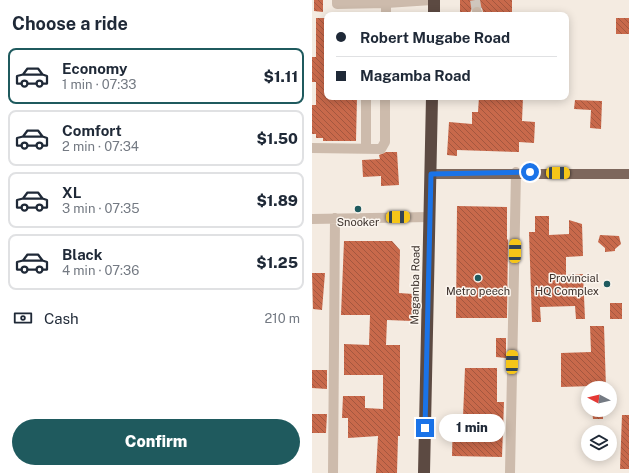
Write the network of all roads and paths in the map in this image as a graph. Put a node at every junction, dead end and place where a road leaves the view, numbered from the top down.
1 (337, 0) edge
2 (433, 0) edge
3 (386, 3) junction
4 (366, 10) edge
5 (386, 12) edge
6 (434, 12) edge
7 (366, 100) edge
8 (385, 100) edge
9 (432, 100) edge
10 (312, 148) edge
11 (366, 148) junction
12 (516, 172) junction
13 (431, 174) junction
14 (629, 174) edge
15 (430, 217) junction
16 (335, 218) junction
17 (312, 219) edge
18 (333, 473) edge
19 (424, 473) edge
20 (510, 473) edge

1 - 4 street
2 - 3 street
2 - 6 highway
3 - 4 street
3 - 5 street
7 - 11 street
8 - 11 street
9 - 13 highway, Magamba Road
10 - 11 street
12 - 13 main road
12 - 14 main road
12 - 20 street
13 - 15 highway, Magamba Road
15 - 16 street
15 - 19 highway, Magamba Road
16 - 17 street
16 - 18 street

